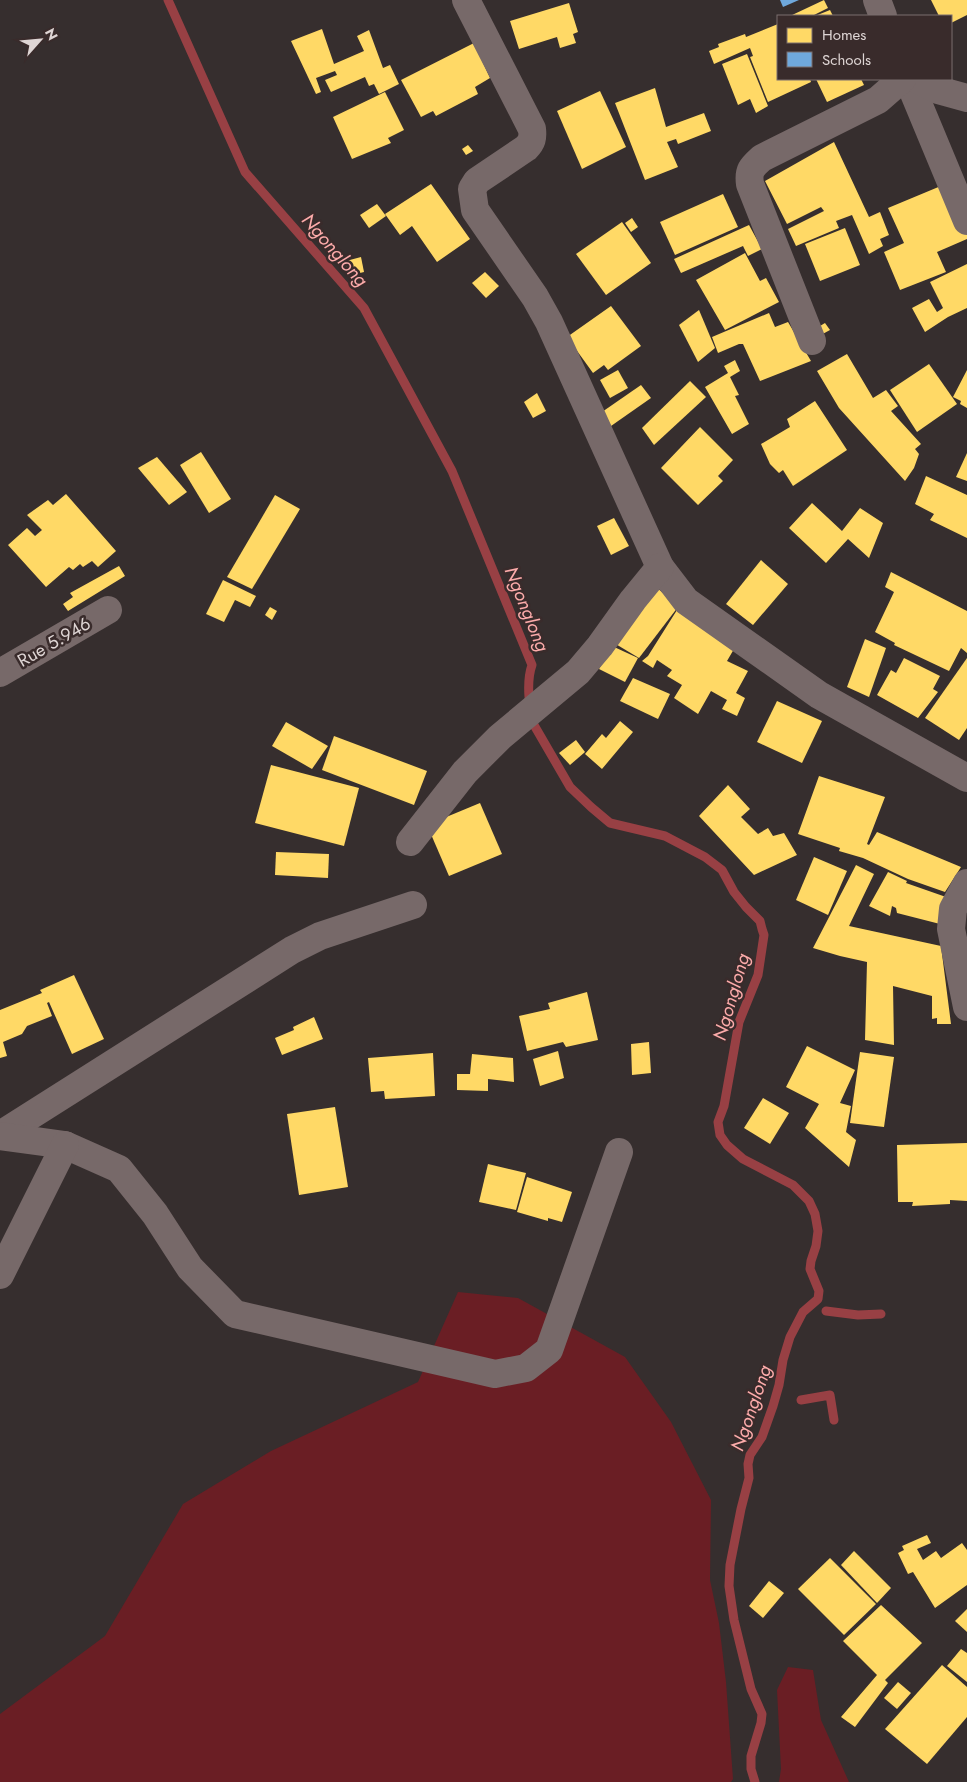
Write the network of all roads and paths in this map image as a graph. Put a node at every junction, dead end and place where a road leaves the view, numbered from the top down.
1 (466, 0) edge
2 (876, 0) edge
3 (883, 15) edge
4 (901, 80) edge
5 (908, 80) edge
6 (918, 80) edge
7 (967, 98) edge
8 (967, 221) edge
9 (812, 341) dead end
10 (660, 567) junction
11 (108, 610) dead end
12 (0, 673) edge
13 (967, 778) edge
14 (410, 842) dead end
15 (967, 882) edge
16 (413, 905) dead end
17 (967, 1007) edge
18 (0, 1135) edge
19 (65, 1145) junction
20 (619, 1152) dead end
21 (0, 1275) edge

1 - 10 street
2 - 3 street
4 - 9 street
5 - 8 street
6 - 7 street
10 - 13 street
10 - 14 street
11 - 12 street, Rue 5.946
15 - 17 street
16 - 18 street
18 - 19 street
19 - 20 street
19 - 21 street

